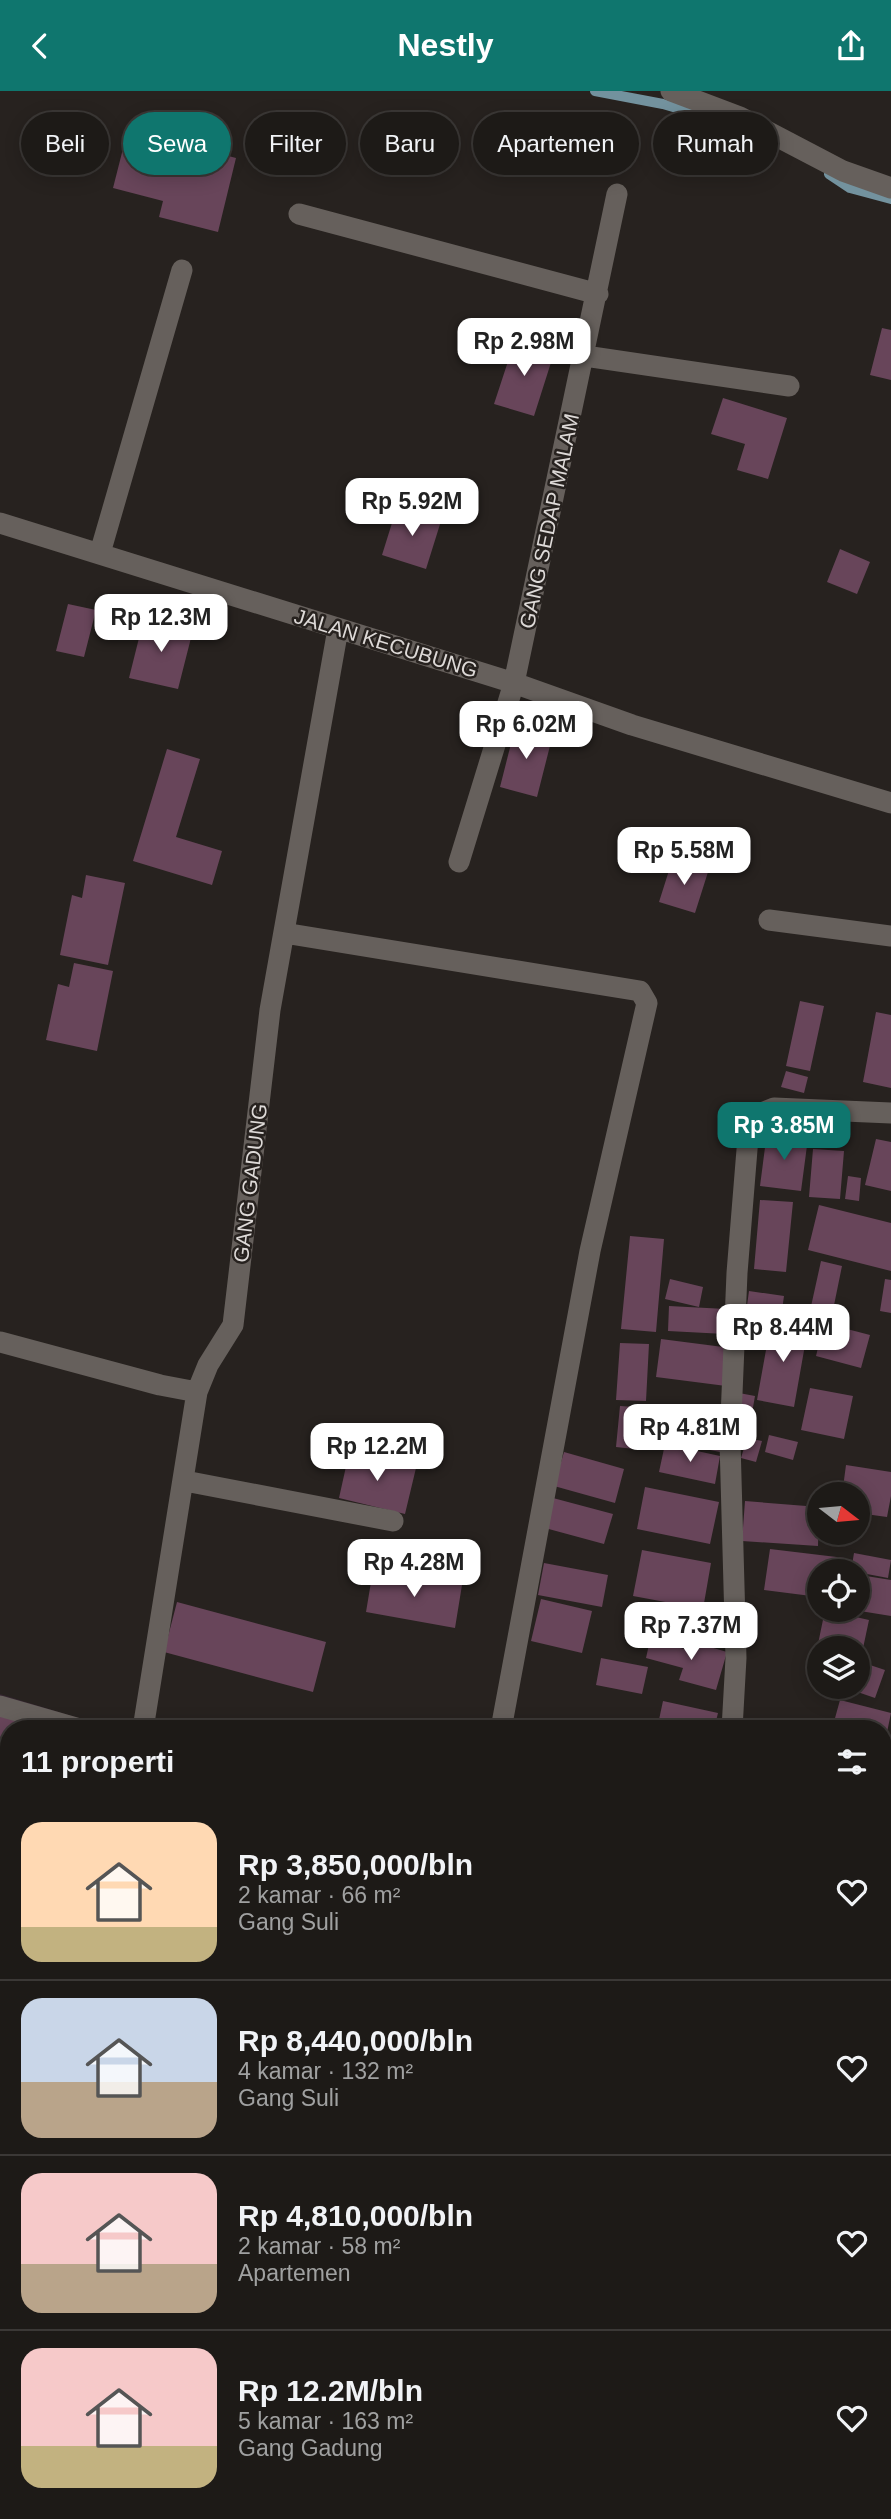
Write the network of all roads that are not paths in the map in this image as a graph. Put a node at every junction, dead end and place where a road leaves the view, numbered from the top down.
1 (671, 91) edge
2 (891, 188) edge
3 (617, 194) dead end
4 (299, 214) dead end
5 (182, 270) dead end
6 (598, 294) junction
7 (585, 356) junction
8 (789, 386) dead end
9 (0, 523) edge
10 (100, 553) junction
11 (338, 629) junction
12 (514, 683) junction
13 (891, 803) edge
14 (458, 862) dead end
15 (769, 920) dead end
16 (284, 933) junction
17 (891, 936) edge
18 (891, 1113) edge
19 (0, 1342) edge
20 (197, 1392) junction
21 (185, 1481) junction
22 (393, 1521) dead end
23 (0, 1706) edge
24 (49, 1720) edge
25 (145, 1720) edge
26 (503, 1720) edge
27 (733, 1720) edge

1 - 2 street
3 - 6 street, GANG SEDAP MALAM
4 - 6 street
5 - 10 street
6 - 7 street, GANG SEDAP MALAM
7 - 8 street
7 - 12 street, GANG SEDAP MALAM
9 - 10 street, JALAN KECUBUNG
10 - 11 street, JALAN KECUBUNG
11 - 12 street, JALAN KECUBUNG
11 - 16 street, GANG GADUNG
12 - 13 street, JALAN KECUBUNG
12 - 14 street, GANG SEDAP MALAM
15 - 17 street
16 - 20 street, GANG GADUNG
16 - 26 street
18 - 27 street
19 - 20 street
20 - 21 street, GANG GADUNG
21 - 22 street
21 - 25 street, GANG GADUNG
23 - 24 street

